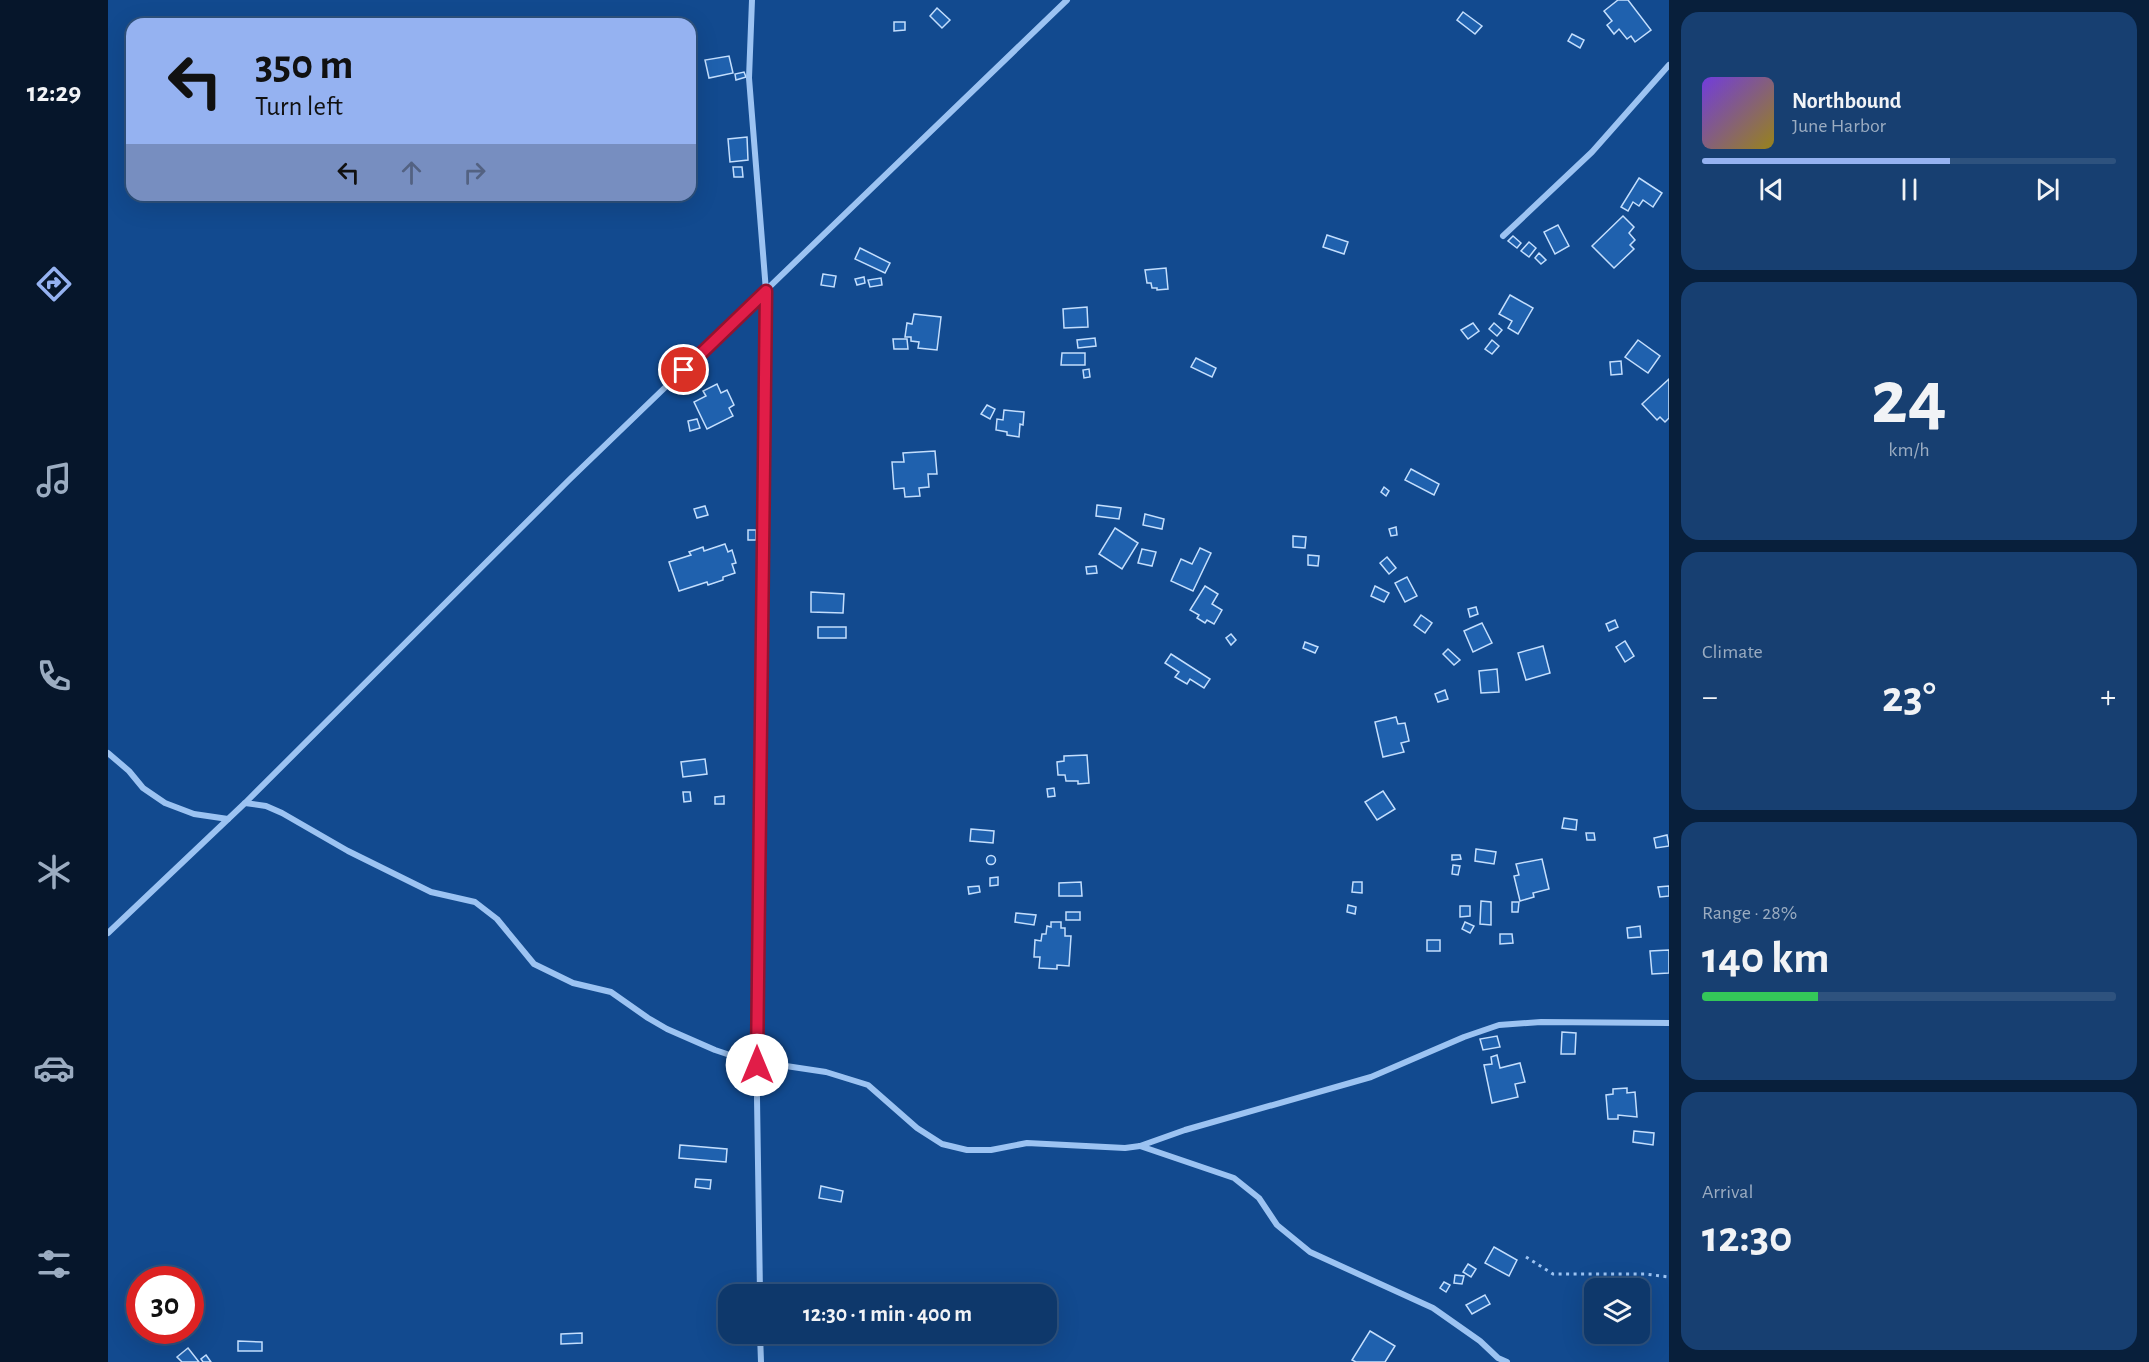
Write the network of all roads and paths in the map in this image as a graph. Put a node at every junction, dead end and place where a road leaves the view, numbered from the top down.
1 (752, 0) edge
2 (1067, 0) edge
3 (1669, 65) edge
4 (1503, 236) dead end
5 (766, 291) junction
6 (108, 753) edge
7 (245, 803) junction
8 (228, 819) junction
9 (108, 933) edge
10 (1669, 1023) edge
11 (757, 1065) junction
12 (1140, 1146) junction
13 (1526, 1257) dead end
14 (1669, 1277) edge
15 (760, 1284) edge
16 (760, 1344) edge
17 (761, 1362) edge
18 (1507, 1362) edge

1 - 5 street
2 - 5 street
3 - 4 street
5 - 7 street
5 - 11 street
6 - 8 street
7 - 8 street
7 - 11 street
8 - 9 street
10 - 12 street
11 - 12 street
11 - 15 street
12 - 18 street
13 - 14 path
16 - 17 street

